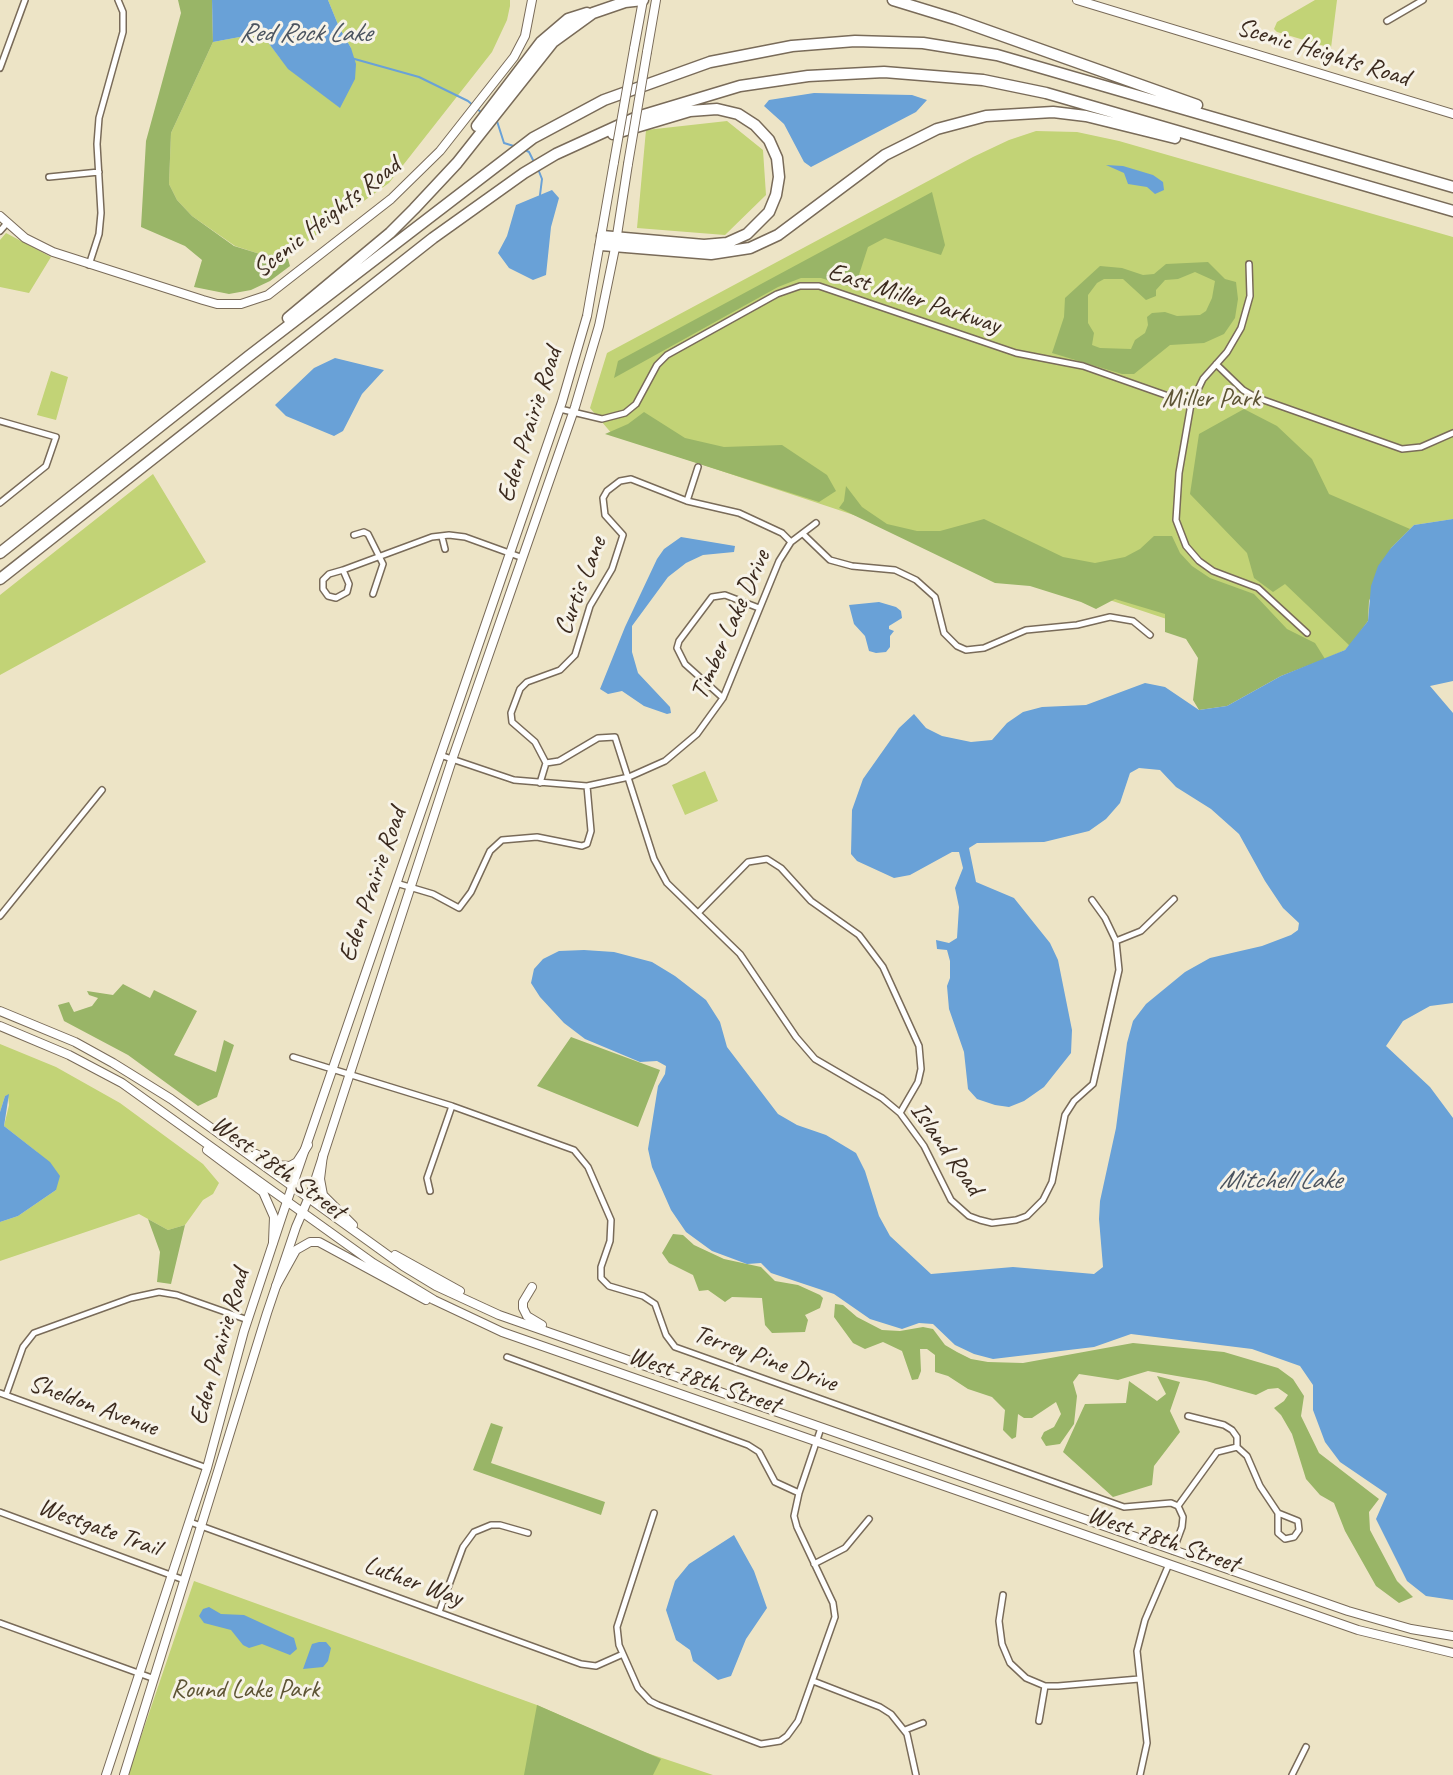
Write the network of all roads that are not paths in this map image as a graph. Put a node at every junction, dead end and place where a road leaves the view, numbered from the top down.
1 (25, 0) edge
2 (118, 0) edge
3 (532, 0) edge
4 (643, 0) edge
5 (656, 0) edge
6 (892, 0) edge
7 (1077, 0) edge
8 (1110, 0) edge
9 (1424, 0) edge
10 (129, 3) dead end
11 (121, 7) junction
12 (1107, 10) junction
13 (1387, 21) dead end
14 (0, 68) edge
15 (1453, 114) edge
16 (1316, 147) junction
17 (556, 154) junction
18 (1312, 170) junction
19 (99, 172) junction
20 (50, 177) dead end
21 (1453, 187) edge
22 (1453, 211) edge
23 (0, 216) edge
24 (7, 223) junction
25 (0, 231) edge
26 (602, 241) junction
27 (616, 243) junction
28 (1249, 264) dead end
29 (89, 265) junction
30 (249, 356) junction
31 (1216, 364) junction
32 (1191, 404) junction
33 (560, 409) junction
34 (573, 413) junction
35 (0, 421) edge
36 (1453, 433) edge
37 (698, 467) dead end
38 (687, 501) junction
39 (0, 503) edge
40 (816, 523) dead end
41 (803, 534) junction
42 (354, 535) dead end
43 (442, 537) junction
44 (791, 542) junction
45 (446, 549) dead end
46 (509, 553) junction
47 (0, 554) edge
48 (380, 557) junction
49 (523, 558) junction
50 (343, 570) junction
51 (0, 579) edge
52 (373, 594) dead end
53 (759, 608) junction
54 (1307, 633) dead end
55 (1150, 635) dead end
56 (723, 698) junction
57 (440, 755) junction
58 (452, 760) junction
59 (546, 763) junction
60 (629, 777) junction
61 (540, 783) junction
62 (586, 786) junction
63 (102, 790) dead end
64 (396, 883) junction
65 (409, 886) junction
66 (1174, 899) dead end
67 (1092, 900) dead end
68 (698, 913) junction
69 (0, 916) edge
70 (1116, 941) junction
71 (0, 1011) edge
72 (0, 1026) edge
73 (293, 1057) dead end
74 (333, 1069) junction
75 (349, 1074) junction
76 (157, 1106) junction
77 (452, 1106) junction
78 (900, 1113) junction
79 (220, 1135) junction
80 (308, 1145) junction
81 (323, 1155) junction
82 (292, 1187) junction
83 (430, 1191) dead end
84 (308, 1198) junction
85 (287, 1200) junction
86 (302, 1212) junction
87 (273, 1242) junction
88 (276, 1286) junction
89 (532, 1287) dead end
90 (499, 1315) junction
91 (468, 1317) junction
92 (248, 1320) junction
93 (507, 1357) dead end
94 (639, 1365) junction
95 (3, 1394) edge
96 (1188, 1416) dead end
97 (820, 1428) junction
98 (816, 1442) junction
99 (1237, 1447) junction
100 (207, 1468) junction
101 (799, 1493) junction
102 (1178, 1506) junction
103 (0, 1512) edge
104 (654, 1513) dead end
105 (1278, 1513) junction
106 (869, 1519) dead end
107 (190, 1522) junction
108 (202, 1526) junction
109 (528, 1533) dead end
110 (1173, 1551) junction
111 (814, 1564) junction
112 (1169, 1564) junction
113 (171, 1576) junction
114 (184, 1580) junction
115 (1003, 1595) dead end
116 (439, 1612) junction
117 (0, 1623) edge
118 (1453, 1636) edge
119 (1453, 1653) edge
120 (623, 1654) junction
121 (139, 1673) junction
122 (152, 1678) junction
123 (1139, 1679) junction
124 (813, 1681) junction
125 (1045, 1686) junction
126 (1039, 1720) dead end
127 (923, 1723) dead end
128 (905, 1730) junction
129 (1306, 1748) dead end
130 (106, 1775) edge
131 (124, 1775) edge
132 (916, 1775) edge
133 (1140, 1775) edge
134 (1292, 1775) edge

1 - 14 street
2 - 11 street
3 - 29 main road, Scenic Heights Road
4 - 26 main road, Eden Prairie Road, bridge
4 - 30 highway
5 - 27 main road, Eden Prairie Road, bridge
6 - 16 highway
7 - 12 main road, Scenic Heights Road
8 - 12 main road
9 - 13 street
10 - 11 street
11 - 19 street
12 - 15 main road, Scenic Heights Road
16 - 21 highway
16 - 30 highway
17 - 18 highway
17 - 27 highway
17 - 51 highway
18 - 22 highway
18 - 27 highway
19 - 20 street
19 - 29 street
23 - 24 main road, Scenic Heights Road
24 - 25 street
24 - 29 main road, Scenic Heights Road
26 - 27 highway
26 - 33 main road, Eden Prairie Road
27 - 34 main road, Eden Prairie Road
28 - 31 street
30 - 47 highway
31 - 32 street
31 - 36 street
32 - 34 street, East Miller Parkway
32 - 54 street
33 - 34 street, East Miller Parkway
33 - 46 main road, Eden Prairie Road
34 - 49 main road, Eden Prairie Road
35 - 39 street
37 - 38 street
38 - 44 street, Curtis Lane
38 - 59 street, Curtis Lane
40 - 41 street, Timber Lake Drive
41 - 44 street, Timber Lake Drive
41 - 55 street
42 - 48 street
43 - 45 street
43 - 46 street
43 - 48 street
44 - 53 street, Timber Lake Drive
46 - 49 street
46 - 57 main road, Eden Prairie Road
48 - 50 street
48 - 52 street
49 - 58 main road, Eden Prairie Road
50 - 50 street
53 - 56 street, Timber Lake Drive
53 - 56 street
56 - 60 street, Timber Lake Drive
57 - 58 street, Timber Lake Drive
57 - 64 main road, Eden Prairie Road
58 - 61 street, Timber Lake Drive
58 - 65 main road, Eden Prairie Road
59 - 60 street, Island Road
59 - 61 street
60 - 62 street, Timber Lake Drive
60 - 68 street, Island Road
61 - 62 street, Timber Lake Drive
62 - 65 street
63 - 69 street
64 - 65 street
64 - 74 main road, Eden Prairie Road
65 - 75 main road, Eden Prairie Road
66 - 70 street
67 - 70 street, Island Road
68 - 78 street, Island Road
68 - 78 street
70 - 78 street, Island Road
71 - 79 main road, West 78th Street
72 - 76 main road, West 78th Street
73 - 74 street, Terrey Pine Drive
74 - 75 street, Terrey Pine Drive
74 - 80 main road, Eden Prairie Road
75 - 77 street, Terrey Pine Drive
75 - 81 main road, Eden Prairie Road
76 - 85 main road, West 78th Street
76 - 87 main road
77 - 83 street
77 - 102 street, Terrey Pine Drive
79 - 80 main road
79 - 82 main road, West 78th Street
80 - 82 main road, Eden Prairie Road
81 - 84 main road, Eden Prairie Road
81 - 90 main road
82 - 84 main road, West 78th Street
82 - 85 main road, Eden Prairie Road
84 - 86 main road, Eden Prairie Road
84 - 90 main road, West 78th Street
85 - 86 main road, West 78th Street
85 - 87 main road, Eden Prairie Road
86 - 88 main road, Eden Prairie Road
86 - 91 main road, West 78th Street
87 - 92 main road, Eden Prairie Road
88 - 91 main road
88 - 108 main road, Eden Prairie Road
89 - 94 main road
90 - 94 main road, West 78th Street
91 - 98 main road, West 78th Street
92 - 95 street
92 - 100 main road, Eden Prairie Road
93 - 101 street
94 - 97 main road, West 78th Street
95 - 100 street, Sheldon Avenue
96 - 99 street
97 - 98 street
97 - 110 main road, West 78th Street
98 - 101 street
98 - 112 main road, West 78th Street
99 - 102 street
99 - 105 street
100 - 107 main road, Eden Prairie Road
101 - 111 street
102 - 110 street
103 - 113 street, Westgate Trail
104 - 120 street
105 - 105 street
106 - 111 street
107 - 108 street, Luther Way
107 - 113 main road, Eden Prairie Road
108 - 114 main road, Eden Prairie Road
108 - 116 street, Luther Way
109 - 116 street
110 - 118 main road, West 78th Street
111 - 124 street
112 - 119 main road, West 78th Street
112 - 123 street
113 - 114 street, Westgate Trail
113 - 121 main road, Eden Prairie Road
114 - 122 main road, Eden Prairie Road
115 - 125 street
116 - 120 street, Luther Way
117 - 121 street
120 - 124 street
121 - 122 street
121 - 130 main road, Eden Prairie Road
122 - 131 main road, Eden Prairie Road
123 - 125 street
123 - 133 street
124 - 128 street
125 - 126 street
127 - 128 street
128 - 132 street
129 - 134 street

